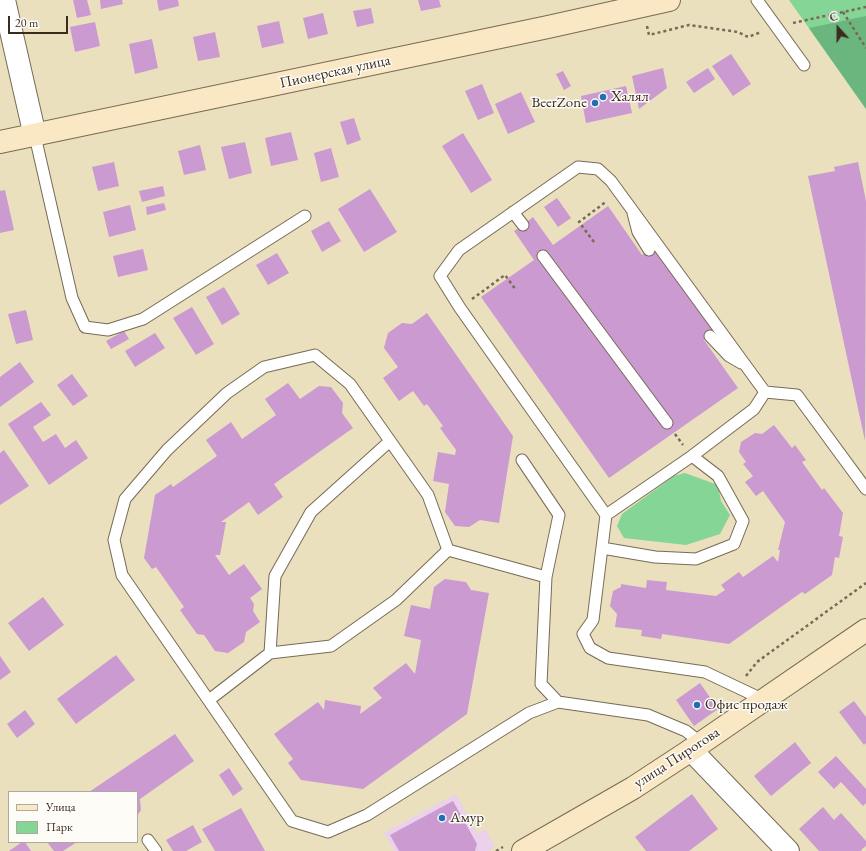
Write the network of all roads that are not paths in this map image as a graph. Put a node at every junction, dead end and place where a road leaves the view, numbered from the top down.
1 (4, 0) edge
2 (670, 0) edge
3 (757, 0) edge
4 (595, 8) edge
5 (804, 65) dead end
6 (35, 136) junction
7 (0, 142) edge
8 (631, 207) junction
9 (513, 212) junction
10 (305, 216) dead end
11 (522, 225) dead end
12 (649, 250) dead end
13 (543, 256) dead end
14 (710, 336) dead end
15 (747, 367) junction
16 (765, 392) junction
17 (667, 423) road end
18 (390, 441) junction
19 (692, 456) junction
20 (522, 460) dead end
21 (866, 489) edge
22 (606, 515) junction
23 (602, 548) junction
24 (448, 550) junction
25 (546, 577) junction
26 (866, 630) edge
27 (270, 653) junction
28 (209, 700) junction
29 (764, 700) junction
30 (558, 702) junction
31 (696, 746) junction
32 (148, 840) dead end
33 (156, 851) edge
34 (523, 851) edge
35 (788, 851) edge

1 - 6 street
2 - 4 main road, Пионерская улица
3 - 5 lane
4 - 6 main road, Пионерская улица
6 - 7 main road, Пионерская улица
6 - 10 lane
8 - 9 lane
8 - 12 lane
8 - 15 lane
9 - 11 lane
9 - 22 lane
13 - 17 lane
14 - 15 lane
15 - 16 lane
16 - 19 lane
16 - 21 lane
18 - 24 lane
18 - 27 lane
18 - 28 lane
19 - 22 lane
19 - 23 lane
20 - 25 lane
22 - 23 lane
23 - 29 lane
24 - 25 lane
24 - 27 lane
25 - 30 lane
26 - 29 main road, улица Пирогова
27 - 28 lane
28 - 30 lane
29 - 31 main road, улица Пирогова
30 - 31 lane
31 - 34 main road, улица Пирогова
31 - 35 street
32 - 33 lane

